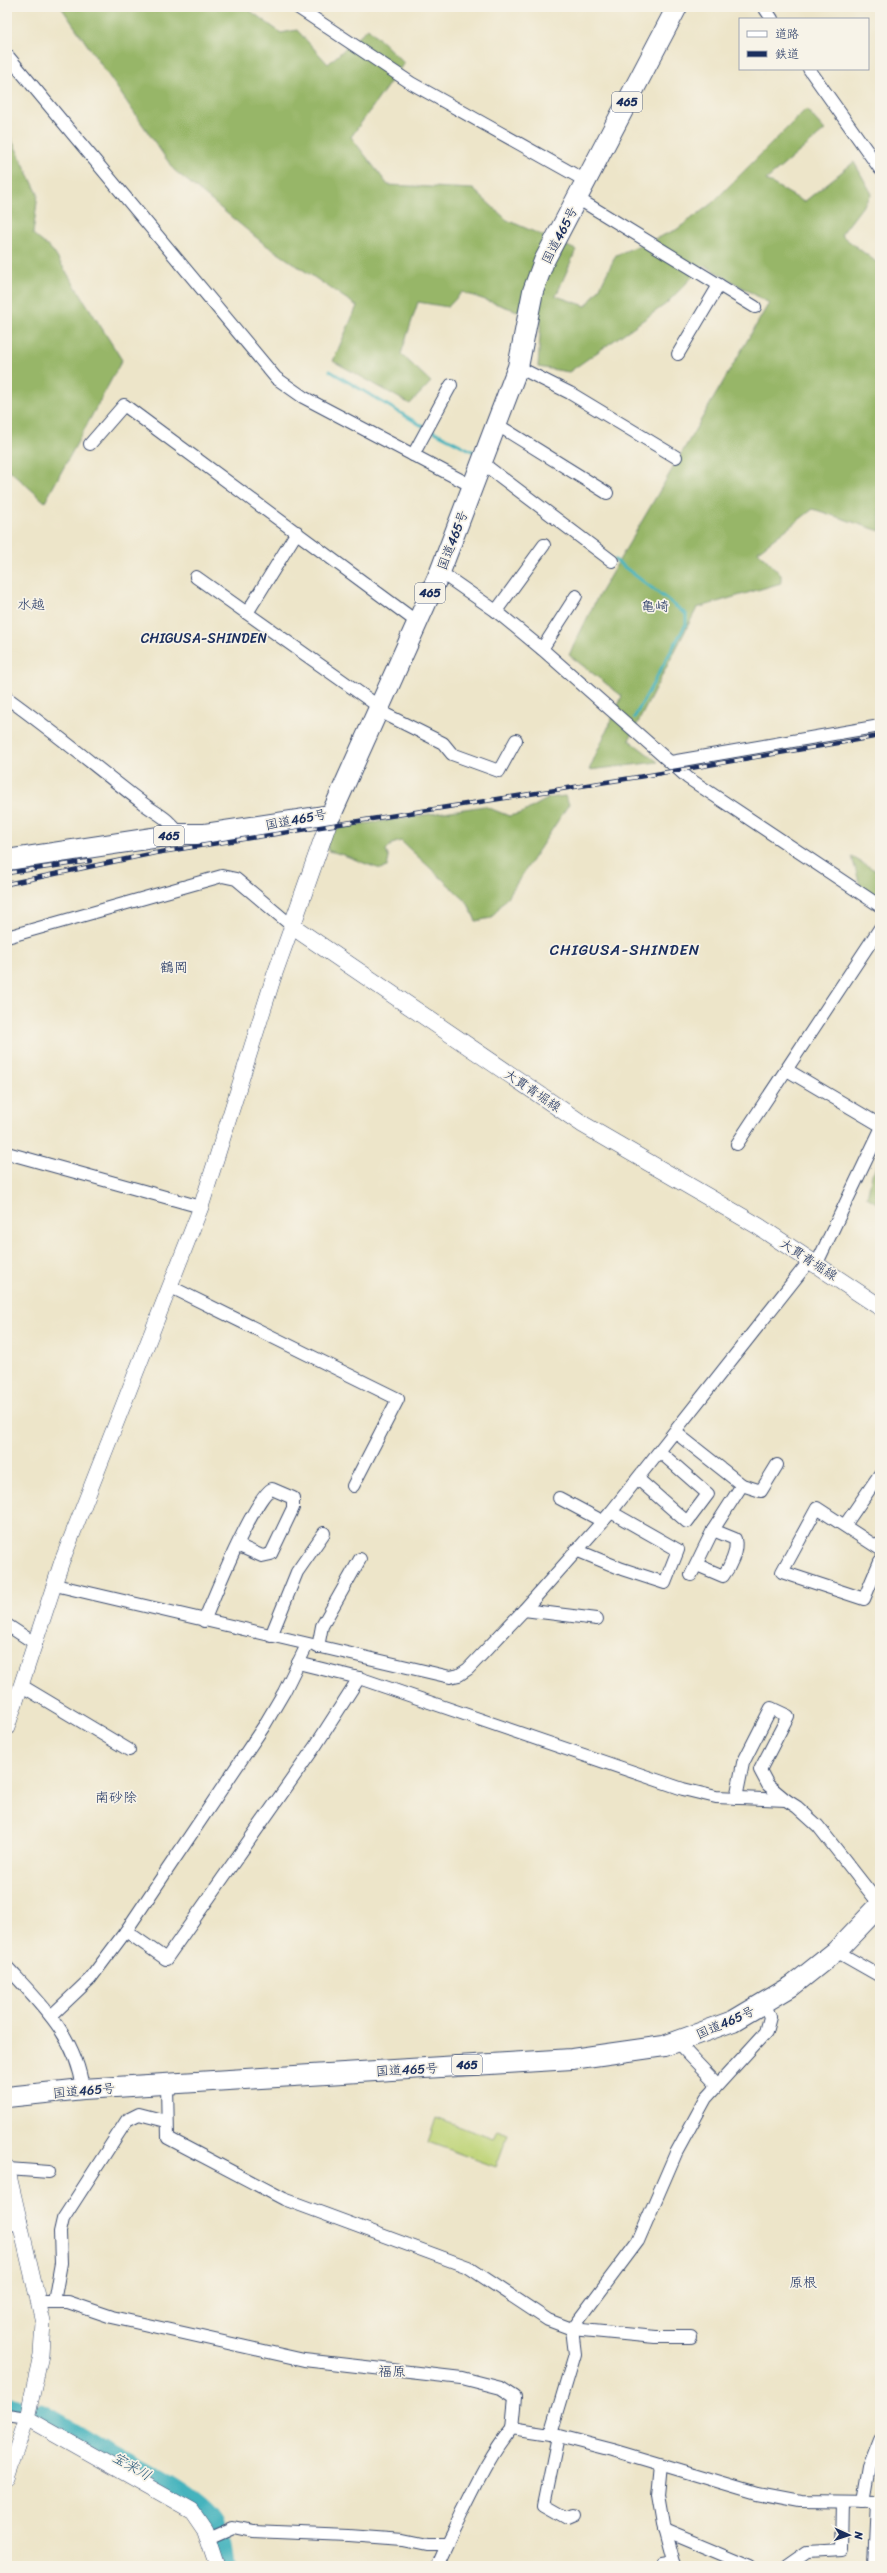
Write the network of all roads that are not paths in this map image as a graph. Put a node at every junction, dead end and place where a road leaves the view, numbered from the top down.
1 (297, 7) edge
2 (677, 7) edge
3 (764, 7) edge
4 (771, 18) edge
5 (7, 55) edge
6 (810, 70) edge
7 (880, 169) edge
8 (581, 190) junction
9 (719, 285) junction
10 (754, 307) dead end
11 (678, 354) dead end
12 (518, 367) junction
13 (451, 385) dead end
14 (496, 424) junction
15 (90, 444) dead end
16 (413, 455) junction
17 (676, 457) dead end
18 (481, 462) junction
19 (472, 486) junction
20 (608, 493) dead end
21 (297, 532) junction
22 (544, 545) dead end
23 (612, 561) dead end
24 (440, 572) junction
25 (196, 576) dead end
26 (576, 596) dead end
27 (496, 611) junction
28 (247, 613) junction
29 (417, 622) junction
30 (542, 648) junction
31 (7, 698) edge
32 (377, 708) junction
33 (880, 726) edge
34 (516, 740) dead end
35 (671, 762) junction
36 (331, 815) junction
37 (179, 834) junction
38 (7, 860) edge
39 (880, 906) edge
40 (292, 926) junction
41 (880, 928) edge
42 (7, 937) edge
43 (787, 1070) junction
44 (880, 1125) edge
45 (880, 1131) edge
46 (737, 1144) dead end
47 (7, 1154) edge
48 (201, 1207) junction
49 (814, 1261) junction
50 (171, 1287) junction
51 (880, 1307) edge
52 (675, 1432) junction
53 (660, 1452) junction
54 (777, 1466) dead end
55 (880, 1474) edge
56 (638, 1479) junction
57 (742, 1485) junction
58 (353, 1486) dead end
59 (559, 1498) dead end
60 (611, 1512) junction
61 (602, 1521) junction
62 (845, 1525) junction
63 (713, 1530) junction
64 (324, 1533) dead end
65 (237, 1545) junction
66 (880, 1549) edge
67 (576, 1550) junction
68 (360, 1559) dead end
69 (880, 1561) edge
70 (54, 1585) junction
71 (524, 1610) junction
72 (597, 1619) dead end
73 (204, 1621) junction
74 (7, 1625) edge
75 (271, 1636) junction
76 (36, 1644) junction
77 (313, 1646) junction
78 (298, 1663) junction
79 (359, 1678) junction
80 (22, 1686) junction
81 (7, 1728) edge
82 (129, 1750) dead end
83 (736, 1798) junction
84 (786, 1800) junction
85 (880, 1905) edge
86 (126, 1931) junction
87 (836, 1951) junction
88 (7, 1967) edge
89 (880, 1976) edge
90 (765, 2004) junction
91 (52, 2016) junction
92 (678, 2043) junction
93 (167, 2084) junction
94 (717, 2084) junction
95 (83, 2089) junction
96 (7, 2097) edge
97 (166, 2121) junction
98 (7, 2168) edge
99 (49, 2172) dead end
100 (14, 2224) edge
101 (47, 2302) junction
102 (572, 2329) junction
103 (690, 2337) dead end
104 (7, 2415) edge
105 (27, 2418) junction
106 (512, 2428) junction
107 (554, 2435) junction
108 (880, 2439) edge
109 (661, 2465) junction
110 (7, 2477) edge
111 (843, 2502) junction
112 (863, 2502) junction
113 (879, 2503) edge
114 (574, 2515) dead end
115 (664, 2530) junction
116 (208, 2538) junction
117 (445, 2544) junction
118 (674, 2565) edge
119 (217, 2566) edge
120 (437, 2566) edge
121 (662, 2566) edge
122 (750, 2566) edge
123 (787, 2566) edge
124 (875, 2566) edge

1 - 8 street
2 - 8 highway, 国道465号 / 465
3 - 4 street
5 - 16 street
6 - 7 street
8 - 9 street
8 - 12 highway, 国道465号 / 465
9 - 10 street
9 - 11 street
12 - 14 highway, 国道465号 / 465
12 - 17 street
13 - 16 street
14 - 18 highway, 国道465号 / 465
14 - 20 street
15 - 21 street
16 - 19 street
18 - 19 highway, 国道465号 / 465
18 - 23 street
19 - 24 highway, 国道465号 / 465
21 - 28 street
21 - 29 street
22 - 27 street
24 - 27 street
24 - 29 highway, 国道465号 / 465
25 - 28 street
26 - 30 street
27 - 30 street
28 - 32 street
29 - 32 highway, 国道465号 / 465
30 - 35 street
31 - 37 street
32 - 34 street
32 - 36 highway, 国道465号 / 465
33 - 35 street
35 - 39 street
36 - 37 highway, 国道465号 / 465
36 - 40 main road
37 - 38 highway, 国道465号 / 465
40 - 42 street
40 - 48 street
40 - 49 main road, 大貫青堀線
41 - 43 street
43 - 44 street
43 - 46 street
45 - 49 street
47 - 48 street
48 - 50 street
49 - 51 main road, 大貫青堀線
49 - 52 street
50 - 58 street
50 - 70 street
52 - 53 street
52 - 57 street
53 - 56 street
53 - 56 street
54 - 57 street
55 - 62 street
56 - 60 street
57 - 63 street
59 - 61 street
60 - 61 street
60 - 67 street
61 - 67 street
62 - 66 street
62 - 69 street
63 - 63 street
64 - 75 street
65 - 65 street
65 - 73 street
67 - 71 street
68 - 77 street
70 - 73 street
70 - 76 street
71 - 72 street
71 - 77 street
73 - 75 street
74 - 76 street
75 - 77 street
76 - 80 street
77 - 78 street
78 - 79 street
78 - 86 street
79 - 83 street
79 - 86 street
80 - 81 street
80 - 82 street
83 - 84 street
83 - 84 street
84 - 85 street
85 - 87 highway, 国道465号 / 465
86 - 91 street
87 - 89 street
87 - 90 highway, 国道465号 / 465
88 - 91 street
90 - 92 highway, 国道465号 / 465
90 - 94 street
91 - 95 street
92 - 93 highway, 国道465号 / 465
92 - 94 street
93 - 95 highway, 国道465号 / 465
93 - 97 street
94 - 102 street
95 - 96 highway, 国道465号 / 465
97 - 101 street
97 - 102 street
98 - 99 street
98 - 100 street
100 - 101 street
101 - 105 street
101 - 106 street
102 - 103 street
102 - 107 street
104 - 105 street
105 - 110 street
105 - 116 street
106 - 107 street
106 - 117 street
107 - 109 street
107 - 114 street
108 - 112 street
109 - 111 street
109 - 115 street
111 - 112 street
111 - 123 street
112 - 113 street
113 - 124 street
115 - 118 street
115 - 122 street
116 - 117 street
116 - 119 street
117 - 120 street
118 - 121 street

